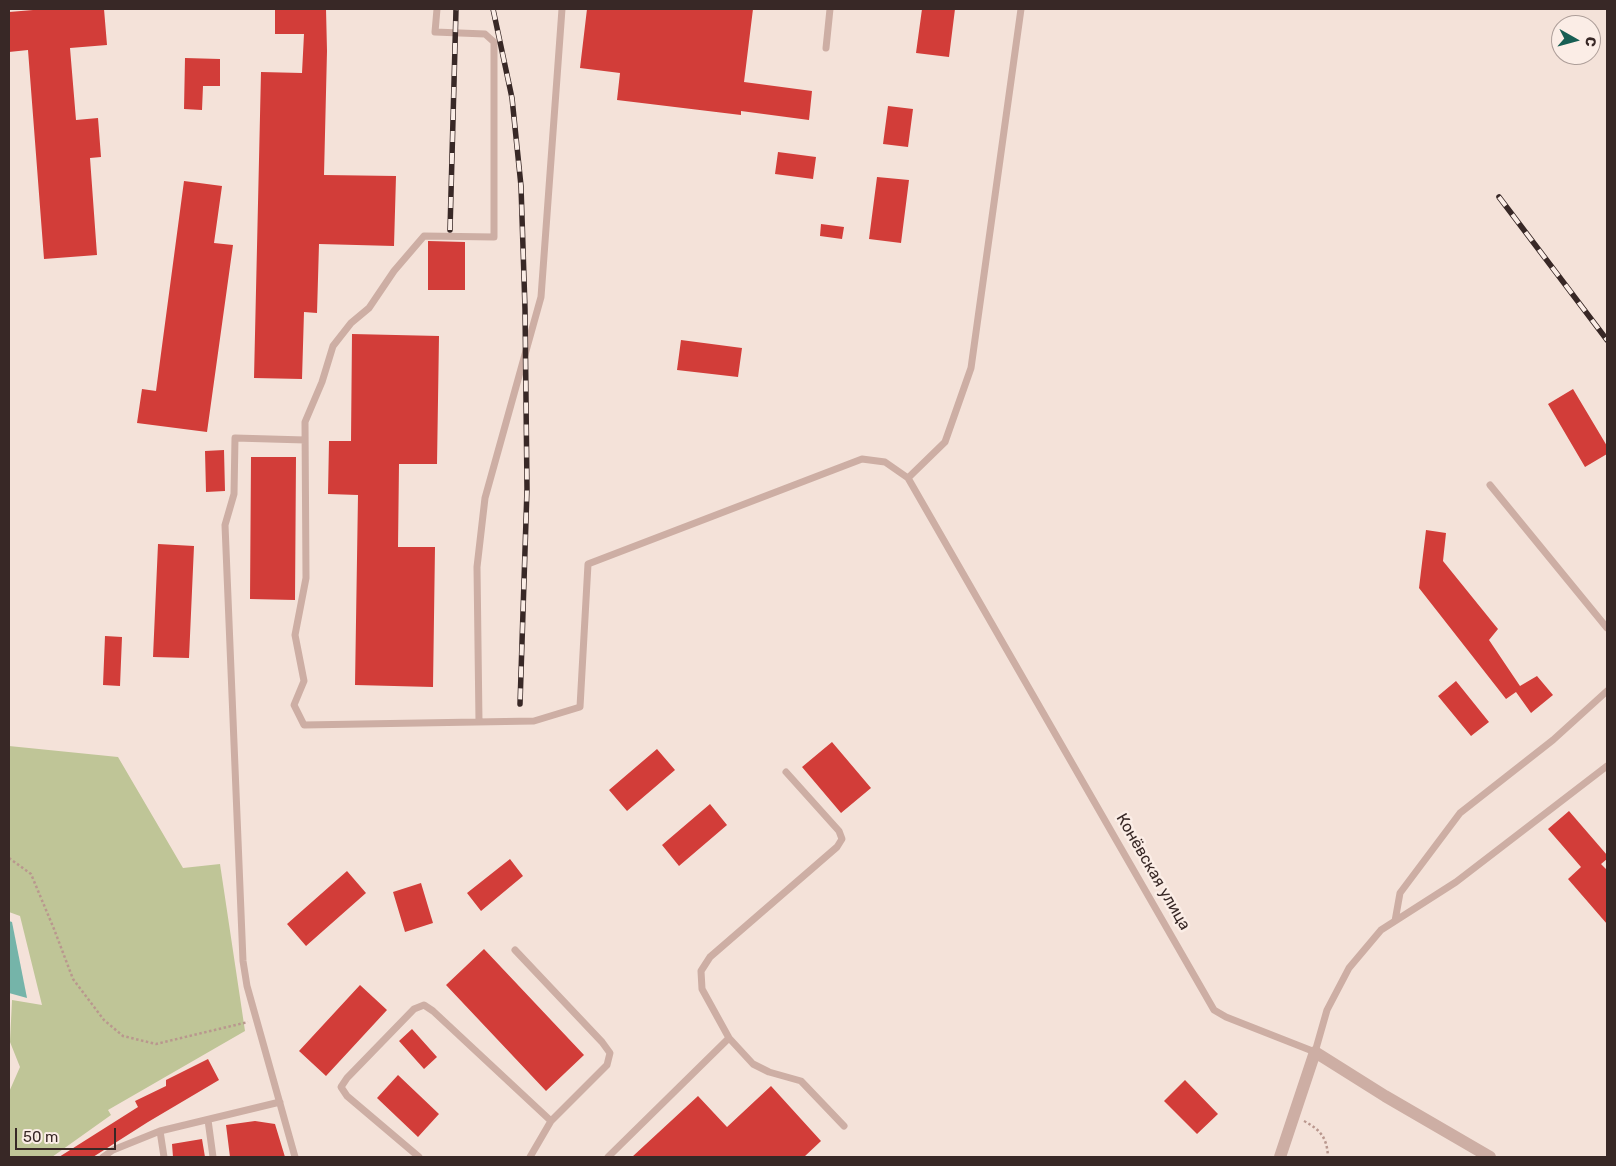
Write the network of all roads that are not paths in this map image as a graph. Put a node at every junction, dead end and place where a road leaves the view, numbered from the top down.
1 (437, 9) edge
2 (562, 9) edge
3 (830, 9) edge
4 (1020, 9) edge
5 (826, 48) dead end
6 (305, 440) junction
7 (908, 478) junction
8 (1490, 485) dead end
9 (1607, 628) edge
10 (1607, 691) edge
11 (479, 722) junction
12 (1607, 766) edge
13 (786, 772) dead end
14 (1395, 921) junction
15 (515, 950) dead end
16 (730, 1038) junction
17 (1315, 1052) junction
18 (280, 1102) junction
19 (208, 1120) junction
20 (550, 1121) junction
21 (844, 1126) dead end
22 (160, 1131) junction
23 (103, 1157) edge
24 (164, 1157) edge
25 (213, 1157) edge
26 (295, 1157) edge
27 (418, 1157) edge
28 (530, 1157) edge
29 (608, 1157) edge
30 (1280, 1157) edge
31 (1490, 1157) edge

1 - 6 lane
2 - 11 lane
3 - 5 lane
4 - 7 lane
6 - 11 lane
6 - 18 lane
7 - 11 lane
7 - 17 lane, Конёвская улица
8 - 9 lane
10 - 14 lane
12 - 14 lane
13 - 16 lane
14 - 17 lane
15 - 20 lane
16 - 21 lane
16 - 29 lane
17 - 30 street
17 - 31 street, Конёвская улица
18 - 19 lane
18 - 26 lane
19 - 22 lane
19 - 25 lane
20 - 27 lane
20 - 28 lane
22 - 23 lane
22 - 24 lane

